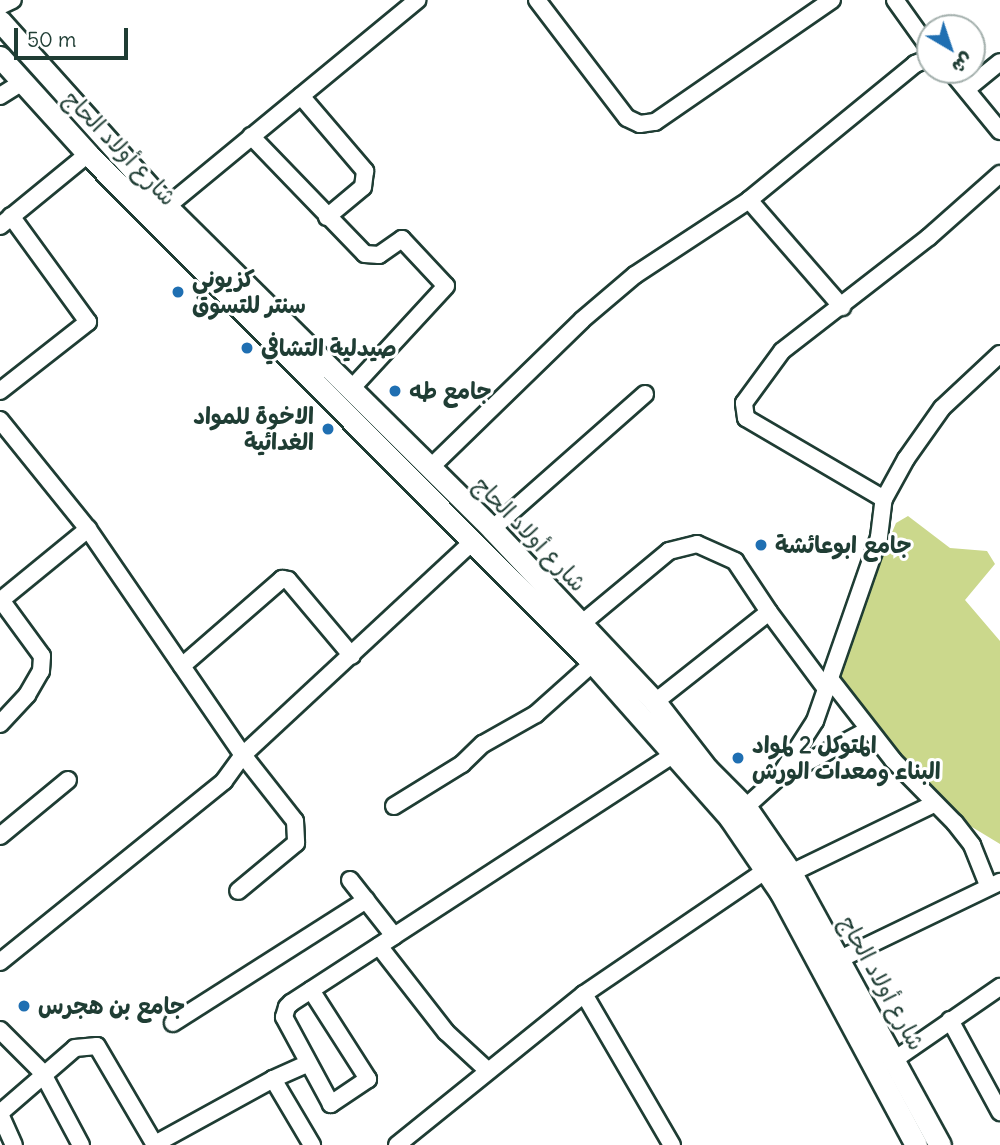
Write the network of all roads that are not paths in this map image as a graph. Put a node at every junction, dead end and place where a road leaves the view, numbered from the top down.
1 (13, 0) edge
2 (418, 0) edge
3 (537, 0) edge
4 (832, 0) edge
5 (895, 0) edge
6 (0, 6) edge
7 (0, 21) edge
8 (916, 29) edge
9 (0, 57) edge
10 (1000, 62) edge
11 (916, 64) edge
12 (22, 82) junction
13 (964, 84) edge
14 (968, 88) junction
15 (0, 96) edge
16 (301, 96) junction
17 (1000, 131) edge
18 (251, 136) junction
19 (88, 154) junction
20 (1000, 174) edge
21 (749, 200) junction
22 (160, 213) junction
23 (327, 217) junction
24 (6, 221) edge
25 (842, 307) junction
26 (1000, 354) edge
27 (351, 390) junction
28 (0, 391) edge
29 (645, 394) dead end
30 (0, 419) edge
31 (430, 468) junction
32 (884, 499) junction
33 (492, 529) junction
34 (88, 530) junction
35 (473, 541) junction
36 (0, 600) edge
37 (769, 612) junction
38 (580, 625) junction
39 (352, 656) junction
40 (593, 663) junction
41 (182, 666) junction
42 (829, 684) junction
43 (655, 702) junction
44 (0, 724) edge
45 (868, 730) junction
46 (243, 755) junction
47 (671, 756) junction
48 (779, 777) junction
49 (68, 780) dead end
50 (934, 804) junction
51 (394, 806) dead end
52 (738, 814) junction
53 (0, 836) edge
54 (768, 869) junction
55 (791, 873) junction
56 (350, 880) dead end
57 (994, 884) edge
58 (238, 891) dead end
59 (366, 900) junction
60 (394, 936) junction
61 (379, 946) junction
62 (840, 958) junction
63 (0, 962) edge
64 (1000, 987) edge
65 (311, 990) junction
66 (584, 994) junction
67 (950, 1020) junction
68 (173, 1023) dead end
69 (0, 1030) edge
70 (894, 1060) junction
71 (306, 1064) junction
72 (486, 1069) junction
73 (42, 1072) junction
74 (273, 1079) junction
75 (998, 1103) edge
76 (0, 1114) edge
77 (155, 1144) edge
78 (13, 1145) edge
79 (81, 1145) edge
80 (312, 1145) edge
81 (397, 1145) edge
82 (672, 1145) edge
83 (916, 1145) edge
84 (940, 1145) edge

1 - 6 street
2 - 16 street
3 - 4 street
5 - 8 street
7 - 22 main road, شارع أولاد الحاج
9 - 12 main road, شارع أولاد الحاج
10 - 14 street
11 - 21 street
12 - 15 street
12 - 19 main road, شارع أولاد الحاج
13 - 14 street
14 - 17 street
16 - 18 street
16 - 23 street
18 - 22 street
18 - 23 street
19 - 22 main road, شارع أولاد الحاج
19 - 24 street
20 - 25 street
21 - 25 street
21 - 31 street
22 - 27 main road, شارع أولاد الحاج
22 - 35 main road, شارع أولاد الحاج
23 - 27 street
24 - 28 street
25 - 32 street
26 - 32 street
27 - 31 main road, شارع أولاد الحاج
29 - 33 street
30 - 34 street
31 - 33 main road, شارع أولاد الحاج
32 - 42 street
33 - 38 main road, شارع أولاد الحاج
34 - 36 street
34 - 41 street
35 - 39 street
35 - 40 main road, شارع أولاد الحاج
36 - 44 street
37 - 38 street
37 - 42 street
37 - 43 street
38 - 43 main road, شارع أولاد الحاج
39 - 41 street
39 - 46 street
40 - 47 main road, شارع أولاد الحاج
40 - 51 street
41 - 46 street
42 - 45 street
42 - 48 street
43 - 52 main road, شارع أولاد الحاج
45 - 48 street
45 - 50 street
46 - 58 street
46 - 63 street
47 - 52 main road, شارع أولاد الحاج
47 - 60 street
48 - 52 street
49 - 53 street
50 - 55 street
50 - 57 street
52 - 54 main road, شارع أولاد الحاج
52 - 55 main road, شارع أولاد الحاج
54 - 66 street
54 - 83 main road, شارع أولاد الحاج
55 - 62 main road, شارع أولاد الحاج
56 - 59 street
57 - 62 street
59 - 60 street
59 - 68 street
60 - 61 street
61 - 65 street
61 - 72 street
62 - 70 main road, شارع أولاد الحاج
64 - 67 street
65 - 71 street
65 - 71 street
66 - 72 street
66 - 82 street
67 - 70 street
67 - 75 street
69 - 73 street
70 - 84 main road, شارع أولاد الحاج
71 - 74 street
72 - 81 street
73 - 76 street
73 - 77 street
73 - 79 street
74 - 77 street
74 - 80 street
76 - 78 street

